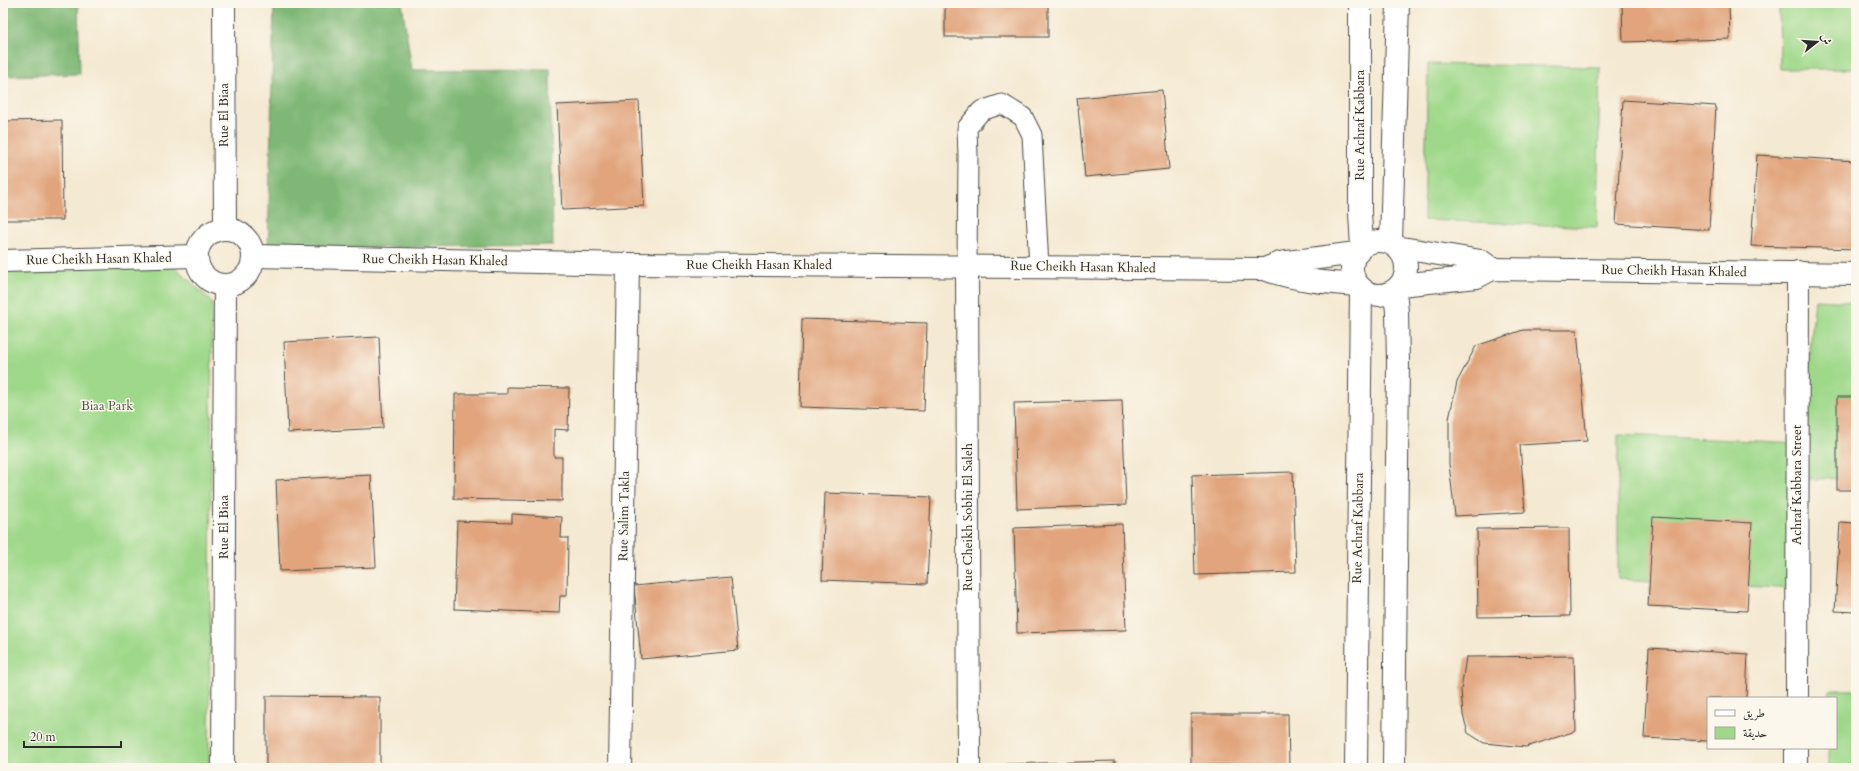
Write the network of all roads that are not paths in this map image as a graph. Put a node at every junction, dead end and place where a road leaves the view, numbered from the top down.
1 (224, 3) edge
2 (1360, 3) edge
3 (1398, 3) edge
4 (225, 228) junction
5 (1393, 245) junction
6 (1359, 250) junction
7 (196, 256) junction
8 (254, 256) junction
9 (3, 261) edge
10 (628, 264) junction
11 (967, 266) junction
12 (1039, 267) junction
13 (1264, 269) junction
14 (1492, 269) junction
15 (1798, 272) junction
16 (1856, 274) edge
17 (225, 286) junction
18 (1360, 286) junction
19 (1397, 287) junction
20 (1796, 697) edge
21 (1796, 749) edge
22 (223, 768) edge
23 (620, 768) edge
24 (969, 768) edge
25 (1356, 768) edge
26 (1394, 768) edge
27 (1796, 768) edge

1 - 4 street, Rue El Biaa
2 - 6 street, Rue Achraf Kabbara
3 - 5 street
4 - 7 street
4 - 8 street
5 - 6 street
5 - 14 street, Rue Cheikh Hasan Khaled
5 - 19 street
6 - 13 street, Rue Cheikh Hasan Khaled
6 - 18 street
7 - 9 street, Rue Cheikh Hasan Khaled
7 - 17 street
8 - 10 street, Rue Cheikh Hasan Khaled
8 - 17 street
10 - 11 street, Rue Cheikh Hasan Khaled
10 - 23 street, Rue Salim Takla
11 - 12 street, Rue Cheikh Hasan Khaled
11 - 12 lane
11 - 24 street, Rue Cheikh Sobhi El Saleh
12 - 13 street, Rue Cheikh Hasan Khaled
13 - 18 street, Rue Cheikh Hasan Khaled
14 - 15 street, Rue Cheikh Hasan Khaled
14 - 19 street, Rue Cheikh Hasan Khaled
15 - 16 street, Rue Cheikh Hasan Khaled
15 - 20 street, Achraf Kabbara Street
17 - 22 street, Rue El Biaa
18 - 19 street
18 - 25 street, Rue Achraf Kabbara
19 - 26 street
21 - 27 street

